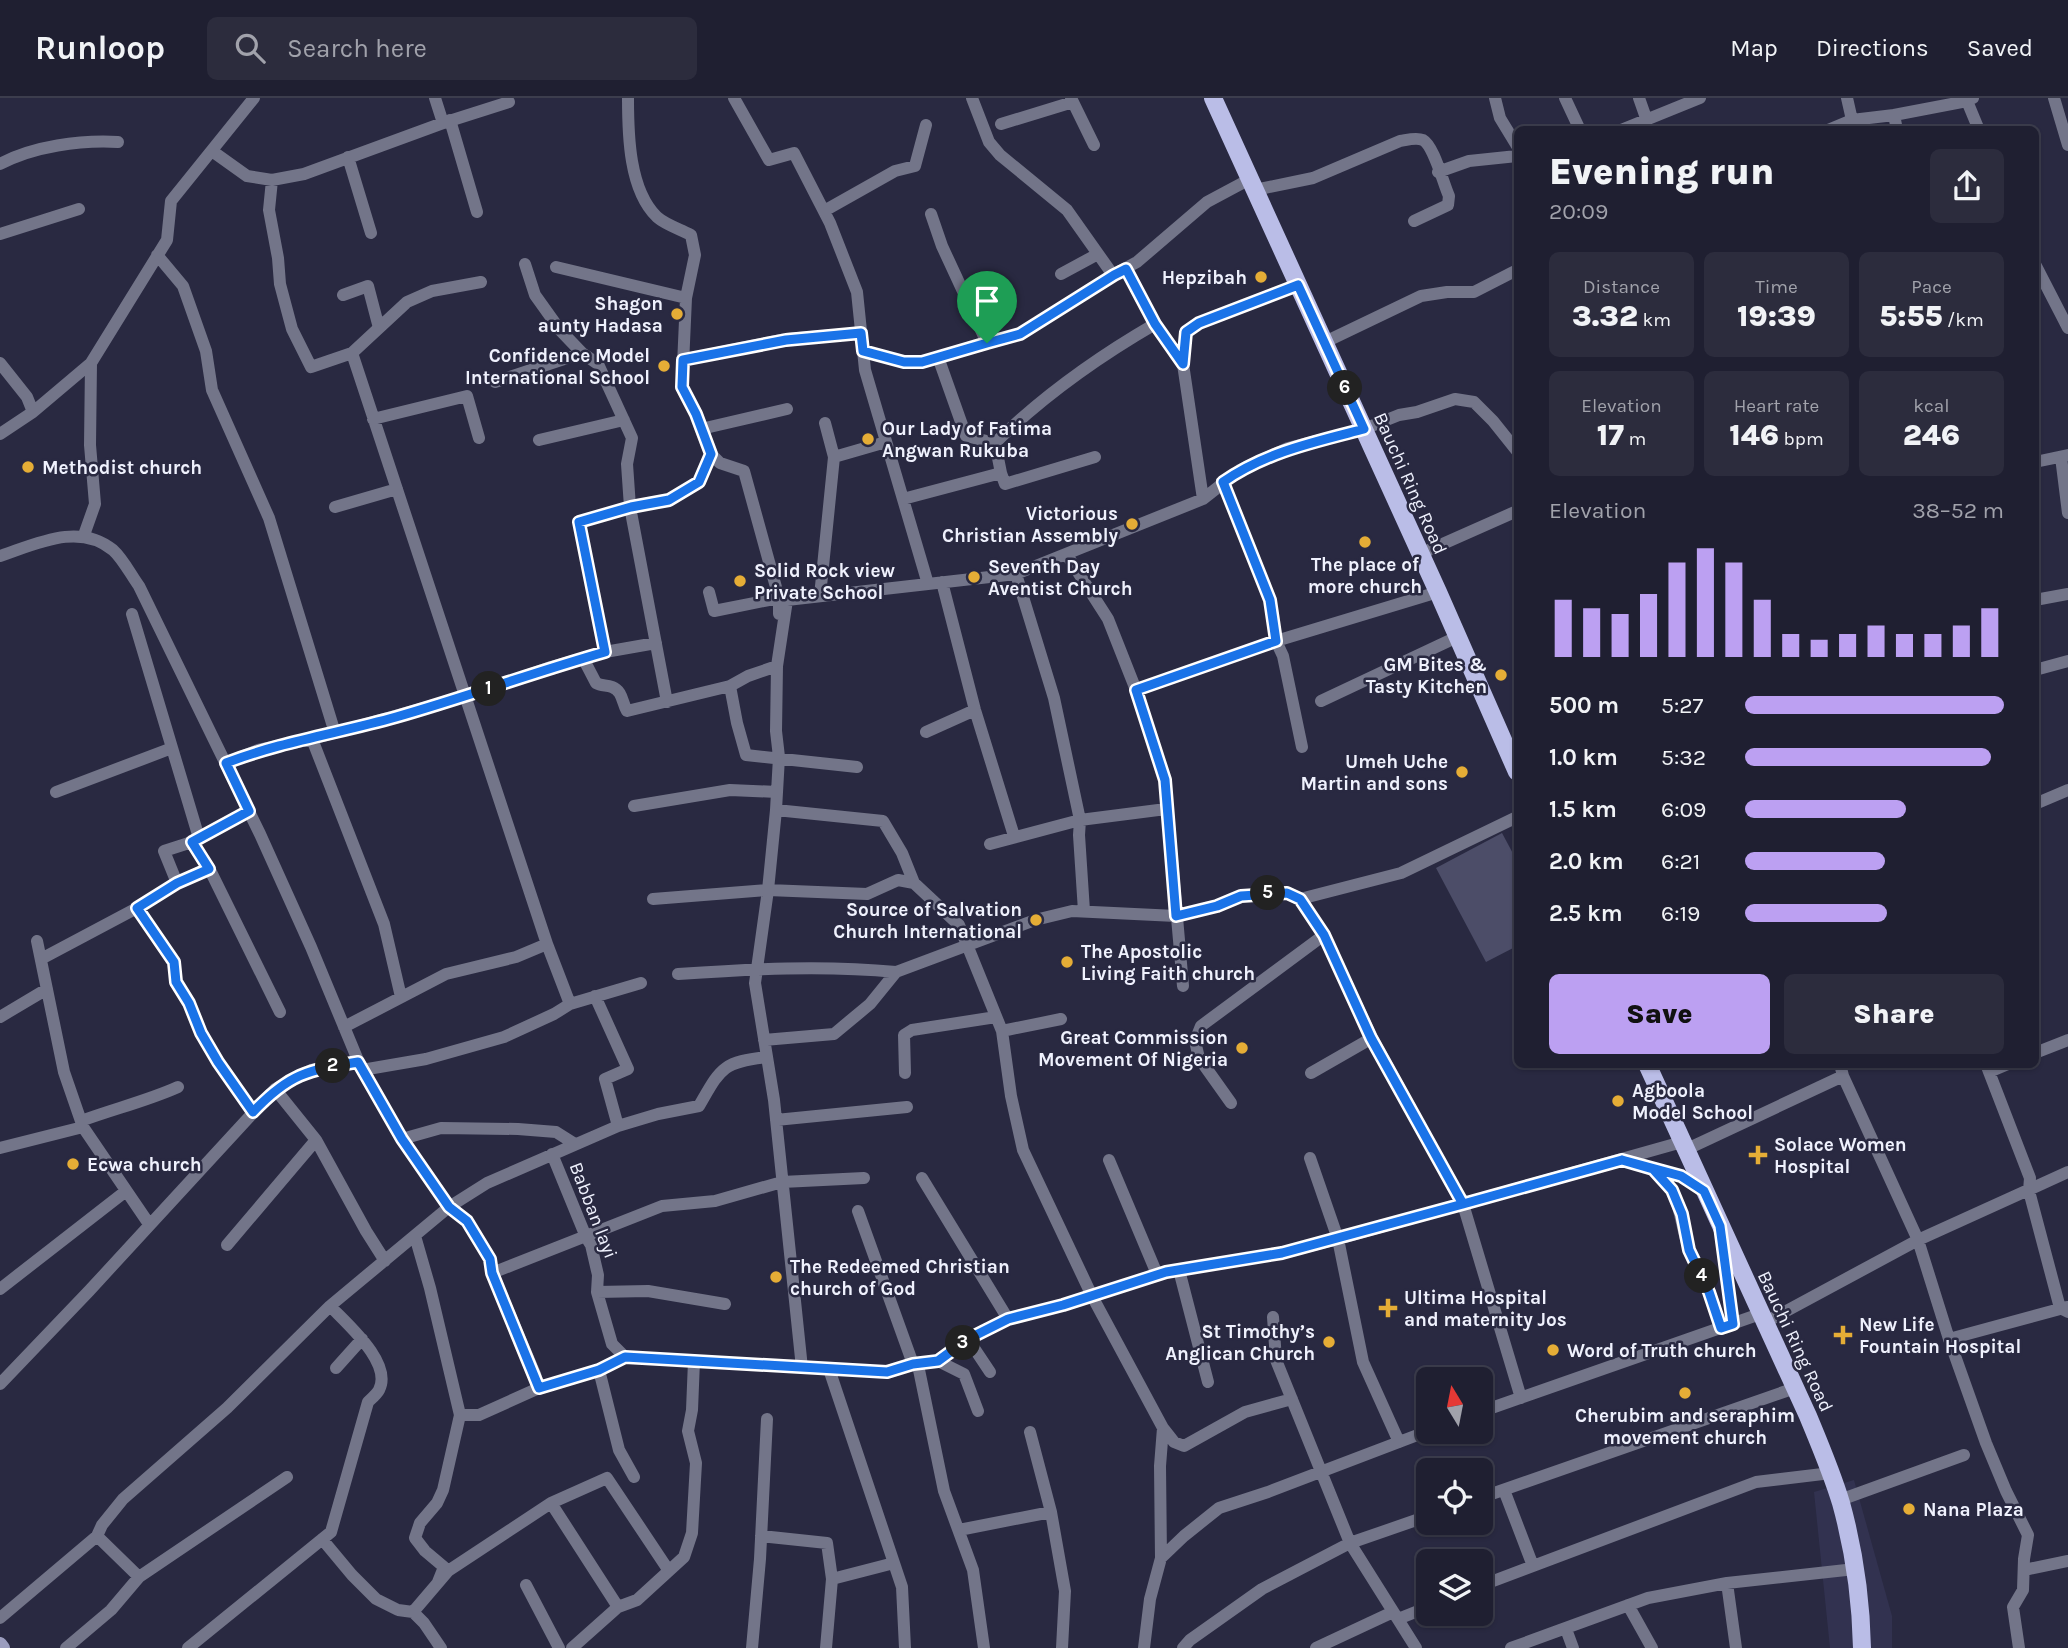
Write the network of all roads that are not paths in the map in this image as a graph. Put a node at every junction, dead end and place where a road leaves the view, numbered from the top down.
1 (254, 98) edge
2 (435, 98) edge
3 (628, 98) edge
4 (734, 98) edge
5 (972, 98) edge
6 (1213, 98) edge
7 (1495, 98) edge
8 (1565, 98) edge
9 (1639, 98) edge
10 (1700, 98) edge
11 (1847, 98) edge
12 (2054, 98) edge
13 (1072, 100) edge
14 (1970, 100) edge
15 (509, 102) dead end
16 (482, 104) edge
17 (1894, 115) junction
18 (1646, 118) junction
19 (1852, 120) junction
20 (446, 121) junction
21 (1001, 124) dead end
22 (926, 125) dead end
23 (1578, 126) edge
24 (1629, 126) edge
25 (1838, 126) edge
26 (1896, 126) edge
27 (1978, 126) edge
28 (1514, 141) edge
29 (118, 142) dead end
30 (1094, 145) dead end
31 (2068, 145) edge
32 (212, 151) junction
33 (1514, 156) edge
34 (348, 158) junction
35 (0, 164) edge
36 (1438, 172) junction
37 (272, 180) junction
38 (1252, 185) junction
39 (79, 209) dead end
40 (824, 211) junction
41 (477, 212) dead end
42 (931, 215) dead end
43 (1414, 221) dead end
44 (370, 233) dead end
45 (0, 234) edge
46 (1098, 254) junction
47 (157, 255) junction
48 (526, 264) dead end
49 (556, 267) dead end
50 (1126, 269) junction
51 (1514, 272) edge
52 (2039, 272) edge
53 (1061, 274) dead end
54 (1114, 275) junction
55 (481, 282) dead end
56 (1298, 285) junction
57 (343, 295) dead end
58 (685, 298) junction
59 (1155, 324) junction
60 (379, 328) junction
61 (2068, 328) edge
62 (861, 333) junction
63 (1325, 342) junction
64 (987, 343) junction
65 (863, 351) junction
66 (352, 353) junction
67 (582, 353) junction
68 (938, 357) junction
69 (683, 360) junction
70 (0, 363) edge
71 (91, 363) junction
72 (1183, 364) junction
73 (495, 382) dead end
74 (787, 409) dead end
75 (33, 412) junction
76 (373, 419) junction
77 (624, 421) junction
78 (825, 423) dead end
79 (701, 429) junction
80 (1364, 429) junction
81 (0, 434) edge
82 (479, 438) dead end
83 (538, 440) dead end
84 (886, 442) junction
85 (995, 443) junction
86 (1514, 448) edge
87 (711, 454) junction
88 (2065, 456) edge
89 (834, 457) junction
90 (1096, 457) dead end
91 (2039, 461) edge
92 (1001, 473) junction
93 (1223, 482) junction
94 (397, 489) junction
95 (903, 499) junction
96 (1203, 499) junction
97 (335, 506) dead end
98 (631, 507) junction
99 (1514, 512) edge
100 (2068, 513) edge
101 (84, 535) junction
102 (1420, 554) junction
103 (1067, 555) junction
104 (0, 556) edge
105 (1016, 574) junction
106 (943, 582) junction
107 (928, 584) junction
108 (709, 592) dead end
109 (1438, 592) junction
110 (2068, 594) edge
111 (820, 596) junction
112 (779, 598) junction
113 (2039, 599) edge
114 (132, 614) dead end
115 (1457, 637) junction
116 (1276, 641) junction
117 (656, 643) junction
118 (779, 643) junction
119 (605, 652) junction
120 (583, 658) junction
121 (2068, 661) edge
122 (777, 666) junction
123 (2039, 669) edge
124 (730, 686) junction
125 (1136, 690) junction
126 (465, 696) junction
127 (1321, 701) dead end
128 (667, 702) junction
129 (975, 710) junction
130 (926, 732) dead end
131 (335, 733) junction
132 (312, 739) junction
133 (1302, 747) dead end
134 (172, 748) junction
135 (779, 757) junction
136 (226, 763) junction
137 (1514, 765) edge
138 (857, 767) dead end
139 (2068, 790) edge
140 (56, 792) dead end
141 (777, 792) junction
142 (2039, 802) edge
143 (634, 806) dead end
144 (1166, 809) junction
145 (776, 810) junction
146 (249, 811) junction
147 (1514, 818) edge
148 (1080, 820) junction
149 (1014, 836) junction
150 (195, 840) junction
151 (990, 844) dead end
152 (209, 869) junction
153 (177, 883) junction
154 (914, 883) junction
155 (768, 890) junction
156 (653, 899) dead end
157 (1300, 899) junction
158 (137, 908) junction
159 (1084, 911) junction
160 (1176, 916) junction
161 (1324, 935) junction
162 (37, 941) dead end
163 (547, 944) junction
164 (967, 945) junction
165 (41, 959) junction
166 (756, 968) junction
167 (895, 972) junction
168 (678, 974) dead end
169 (641, 983) dead end
170 (1183, 986) dead end
171 (47, 989) junction
172 (595, 996) junction
173 (401, 997) junction
174 (570, 1004) junction
175 (280, 1012) dead end
176 (0, 1017) edge
177 (996, 1017) junction
178 (1061, 1019) dead end
179 (344, 1027) junction
180 (1002, 1031) junction
181 (1371, 1038) junction
182 (764, 1040) junction
183 (2068, 1040) edge
184 (2039, 1051) edge
185 (767, 1057) junction
186 (360, 1066) junction
187 (1649, 1068) edge
188 (1987, 1068) edge
189 (1842, 1070) edge
190 (905, 1073) dead end
191 (1311, 1073) dead end
192 (178, 1087) dead end
193 (275, 1089) junction
194 (1231, 1103) dead end
195 (906, 1107) dead end
196 (253, 1112) junction
197 (776, 1120) junction
198 (82, 1124) junction
199 (618, 1126) junction
200 (402, 1139) junction
201 (316, 1140) junction
202 (575, 1144) junction
203 (1683, 1146) junction
204 (0, 1149) edge
205 (552, 1154) junction
206 (1310, 1158) dead end
207 (1109, 1160) dead end
208 (1622, 1160) junction
209 (1653, 1169) junction
210 (2068, 1172) edge
211 (864, 1178) dead end
212 (922, 1178) dead end
213 (782, 1182) junction
214 (126, 1191) junction
215 (1704, 1191) junction
216 (2029, 1191) junction
217 (1463, 1204) junction
218 (449, 1207) junction
219 (858, 1211) dead end
220 (149, 1224) junction
221 (1720, 1226) junction
222 (415, 1236) junction
223 (586, 1237) junction
224 (1338, 1239) junction
225 (1918, 1240) junction
226 (227, 1245) dead end
227 (385, 1261) junction
228 (1179, 1270) junction
229 (492, 1273) junction
230 (1157, 1275) junction
231 (0, 1289) edge
232 (597, 1292) junction
233 (1092, 1296) junction
234 (725, 1304) dead end
235 (330, 1307) junction
236 (2065, 1309) edge
237 (1273, 1317) dead end
238 (1762, 1318) junction
239 (1008, 1319) junction
240 (1727, 1326) junction
241 (362, 1339) junction
242 (968, 1339) junction
243 (1949, 1339) junction
244 (625, 1357) junction
245 (694, 1361) junction
246 (938, 1361) junction
247 (916, 1364) junction
248 (336, 1368) dead end
249 (802, 1368) junction
250 (599, 1370) junction
251 (829, 1370) junction
252 (990, 1372) dead end
253 (1208, 1382) dead end
254 (0, 1384) edge
255 (539, 1388) junction
256 (1795, 1388) junction
257 (1521, 1398) junction
258 (1293, 1399) junction
259 (1493, 1408) edge
260 (978, 1411) dead end
261 (460, 1415) junction
262 (767, 1419) dead end
263 (1163, 1428) junction
264 (1030, 1432) dead end
265 (1416, 1436) edge
266 (1399, 1442) junction
267 (1964, 1455) dead end
268 (1322, 1472) junction
269 (1831, 1473) junction
270 (287, 1477) dead end
271 (634, 1477) dead end
272 (1504, 1490) junction
273 (1493, 1494) edge
274 (1840, 1500) junction
275 (551, 1503) junction
276 (1051, 1512) junction
277 (1416, 1520) edge
278 (959, 1530) junction
279 (97, 1536) junction
280 (761, 1536) junction
281 (322, 1539) junction
282 (1350, 1543) junction
283 (1160, 1558) junction
284 (2068, 1561) edge
285 (894, 1563) junction
286 (1533, 1566) junction
287 (1855, 1569) junction
288 (2024, 1570) junction
289 (669, 1571) junction
290 (139, 1577) junction
291 (832, 1579) junction
292 (1493, 1581) edge
293 (438, 1582) junction
294 (1727, 1583) junction
295 (526, 1585) dead end
296 (1628, 1605) junction
297 (618, 1607) junction
298 (1416, 1610) edge
299 (413, 1612) junction
300 (1395, 1615) junction
301 (0, 1618) edge
302 (1566, 1629) junction
303 (66, 1648) edge
304 (188, 1648) edge
305 (441, 1648) edge
306 (559, 1648) edge
307 (572, 1648) edge
308 (752, 1648) edge
309 (826, 1648) edge
310 (905, 1648) edge
311 (984, 1648) edge
312 (1062, 1648) edge
313 (1144, 1648) edge
314 (1183, 1648) edge
315 (1316, 1648) edge
316 (1416, 1648) edge
317 (1511, 1648) edge
318 (1573, 1648) edge
319 (1652, 1648) edge
320 (1736, 1648) edge
321 (1862, 1648) edge
322 (2019, 1648) edge

1 - 32 street
2 - 20 street
3 - 58 street
4 - 40 street
5 - 46 street
6 - 38 main road, Bauchi Ring Road
7 - 28 street
8 - 23 street
9 - 18 street
10 - 18 street
11 - 19 street
12 - 31 street
13 - 21 street
13 - 30 street
14 - 17 street
14 - 27 street
15 - 16 street
16 - 20 street
17 - 19 street
17 - 26 street
18 - 24 street
19 - 25 street
20 - 34 street
20 - 41 street
22 - 40 street
29 - 35 street
32 - 37 street
32 - 47 street
33 - 36 street
34 - 37 street
34 - 44 street
36 - 38 street
36 - 43 street
37 - 66 street
38 - 50 street
38 - 56 main road, Bauchi Ring Road
39 - 45 street
40 - 62 street
42 - 64 street
46 - 53 street
46 - 54 street
47 - 71 street
47 - 131 street
48 - 67 street
49 - 58 street
50 - 54 street
50 - 59 street
51 - 63 street
52 - 61 street
54 - 64 street
55 - 60 street
56 - 63 main road, Bauchi Ring Road
56 - 72 street
57 - 60 street
58 - 69 street
59 - 72 street
59 - 85 street
60 - 66 street
62 - 65 street
62 - 69 street
63 - 80 main road, Bauchi Ring Road
64 - 68 street
65 - 68 street
65 - 84 street
66 - 76 street
67 - 73 street
67 - 77 street
68 - 85 street
69 - 79 street
70 - 75 street
71 - 75 street
71 - 101 street
72 - 96 street
74 - 79 street
75 - 81 street
76 - 82 street
76 - 94 street
77 - 83 street
77 - 98 street
78 - 89 street
79 - 87 street
80 - 86 street
80 - 93 street
80 - 102 main road, Bauchi Ring Road
84 - 89 street
84 - 95 street
85 - 92 street
87 - 98 street
87 - 112 street
88 - 91 street
88 - 100 street
89 - 111 street
90 - 92 street
92 - 95 street
93 - 96 street
93 - 116 street
94 - 97 street
94 - 126 street
95 - 107 street
96 - 103 street
98 - 117 street
98 - 119 street
99 - 102 street
101 - 104 street
101 - 136 street
102 - 109 main road, Bauchi Ring Road
103 - 105 street
103 - 125 street
105 - 106 street
105 - 148 street
106 - 107 street
106 - 129 street
107 - 111 street
108 - 112 street
109 - 115 main road, Bauchi Ring Road
109 - 116 street
110 - 113 street
111 - 118 street
112 - 118 street
114 - 134 street
115 - 127 street
115 - 137 main road, Bauchi Ring Road
116 - 125 street
116 - 133 street
117 - 119 street
117 - 128 street
118 - 122 street
119 - 120 street
120 - 126 street
120 - 128 street
121 - 123 street
122 - 124 street
122 - 135 street
124 - 128 street
124 - 135 street
125 - 144 street
126 - 131 street
126 - 163 street
129 - 130 street
129 - 149 street
131 - 132 street
132 - 136 street
132 - 173 street
134 - 140 street
134 - 150 street
135 - 138 street
135 - 141 street
136 - 146 street
139 - 142 street
141 - 143 street
141 - 145 street
144 - 148 street
144 - 160 street
145 - 154 street
145 - 155 street
146 - 150 street
146 - 179 street
147 - 157 street
148 - 149 street
148 - 159 street
149 - 151 street
150 - 152 street
150 - 153 street
152 - 153 street
152 - 175 street
153 - 158 street
154 - 155 street
154 - 164 street
155 - 156 street
155 - 166 street
157 - 160 street
157 - 161 street
158 - 165 street
158 - 196 street
159 - 160 street
159 - 164 street
160 - 170 street
161 - 181 street
161 - 194 street
162 - 165 street
163 - 173 street
163 - 174 street
164 - 167 street
164 - 177 street
165 - 171 street
166 - 167 street
166 - 168 street
166 - 182 street
167 - 182 street
169 - 172 street
171 - 176 street
171 - 198 street
172 - 174 street
172 - 199 street
173 - 179 street
174 - 186 street
177 - 180 street
177 - 190 street
178 - 180 street
179 - 186 street
180 - 233 street
181 - 191 street
181 - 217 street
182 - 185 street
183 - 184 street
185 - 197 street
185 - 199 street
186 - 193 street
186 - 200 street
187 - 203 main road, Bauchi Ring Road
188 - 216 street
189 - 203 street
189 - 225 street
192 - 198 street
193 - 196 street
193 - 201 street
195 - 197 street
196 - 220 street
197 - 213 street
198 - 204 street
198 - 214 street
199 - 202 street
200 - 202 street
200 - 218 street
201 - 226 street
201 - 227 street
202 - 205 street
203 - 208 street
203 - 215 main road, Bauchi Ring Road
205 - 218 street
205 - 223 street, Babban layi
206 - 224 street
207 - 230 street
208 - 209 street
208 - 217 street
209 - 215 street
209 - 240 street
210 - 216 street
211 - 213 street
212 - 239 street
213 - 223 street
213 - 249 street
214 - 220 street
214 - 231 street
215 - 221 main road, Bauchi Ring Road
216 - 225 street
216 - 236 street
217 - 224 street
217 - 257 street
218 - 222 street
218 - 229 street
219 - 247 street
220 - 254 street
221 - 238 main road, Bauchi Ring Road
221 - 240 street
222 - 227 street
222 - 261 street
223 - 229 street
223 - 232 street, Babban layi
224 - 228 street
224 - 266 street
225 - 238 street
225 - 243 street
227 - 235 street
228 - 230 street
228 - 253 street
229 - 255 street
230 - 233 street
232 - 234 street
232 - 244 street, Babban layi
233 - 239 street
233 - 263 street
235 - 241 street
235 - 279 street
236 - 243 street
237 - 258 street
238 - 240 street
238 - 256 main road, Bauchi Ring Road
239 - 242 street
240 - 257 street
241 - 248 street
241 - 281 street
242 - 246 street
242 - 252 street
243 - 288 street
244 - 245 street
244 - 250 street
245 - 249 street
245 - 289 street
246 - 247 street
246 - 260 street
247 - 251 street
247 - 278 street
249 - 251 street
250 - 255 street
250 - 271 street
251 - 285 street
255 - 261 street
256 - 269 main road, Bauchi Ring Road
256 - 272 street
257 - 259 street
258 - 263 street
258 - 268 street
261 - 293 street
262 - 280 street
263 - 283 street
264 - 276 street
265 - 266 street
266 - 268 street
267 - 274 street
268 - 282 street
268 - 283 street
269 - 274 main road, Bauchi Ring Road
269 - 286 street
270 - 290 street
272 - 273 street
272 - 286 street
274 - 287 main road, Bauchi Ring Road
275 - 289 street
275 - 293 street
275 - 297 street
276 - 278 street
276 - 312 street
277 - 282 street
278 - 311 street
279 - 290 street
279 - 301 street
280 - 291 street
280 - 308 street
281 - 299 street
281 - 304 street
282 - 300 street
282 - 314 street
283 - 313 street
284 - 288 street
285 - 291 street
285 - 310 street
286 - 292 street
287 - 294 street
287 - 321 main road, Bauchi Ring Road
288 - 322 street
289 - 297 street
290 - 303 street
291 - 309 street
293 - 299 street
294 - 296 street
294 - 320 street
295 - 306 street
296 - 302 street
296 - 319 street
297 - 307 street
298 - 300 street
299 - 305 street
300 - 315 street
300 - 316 street
302 - 317 street
302 - 318 street

